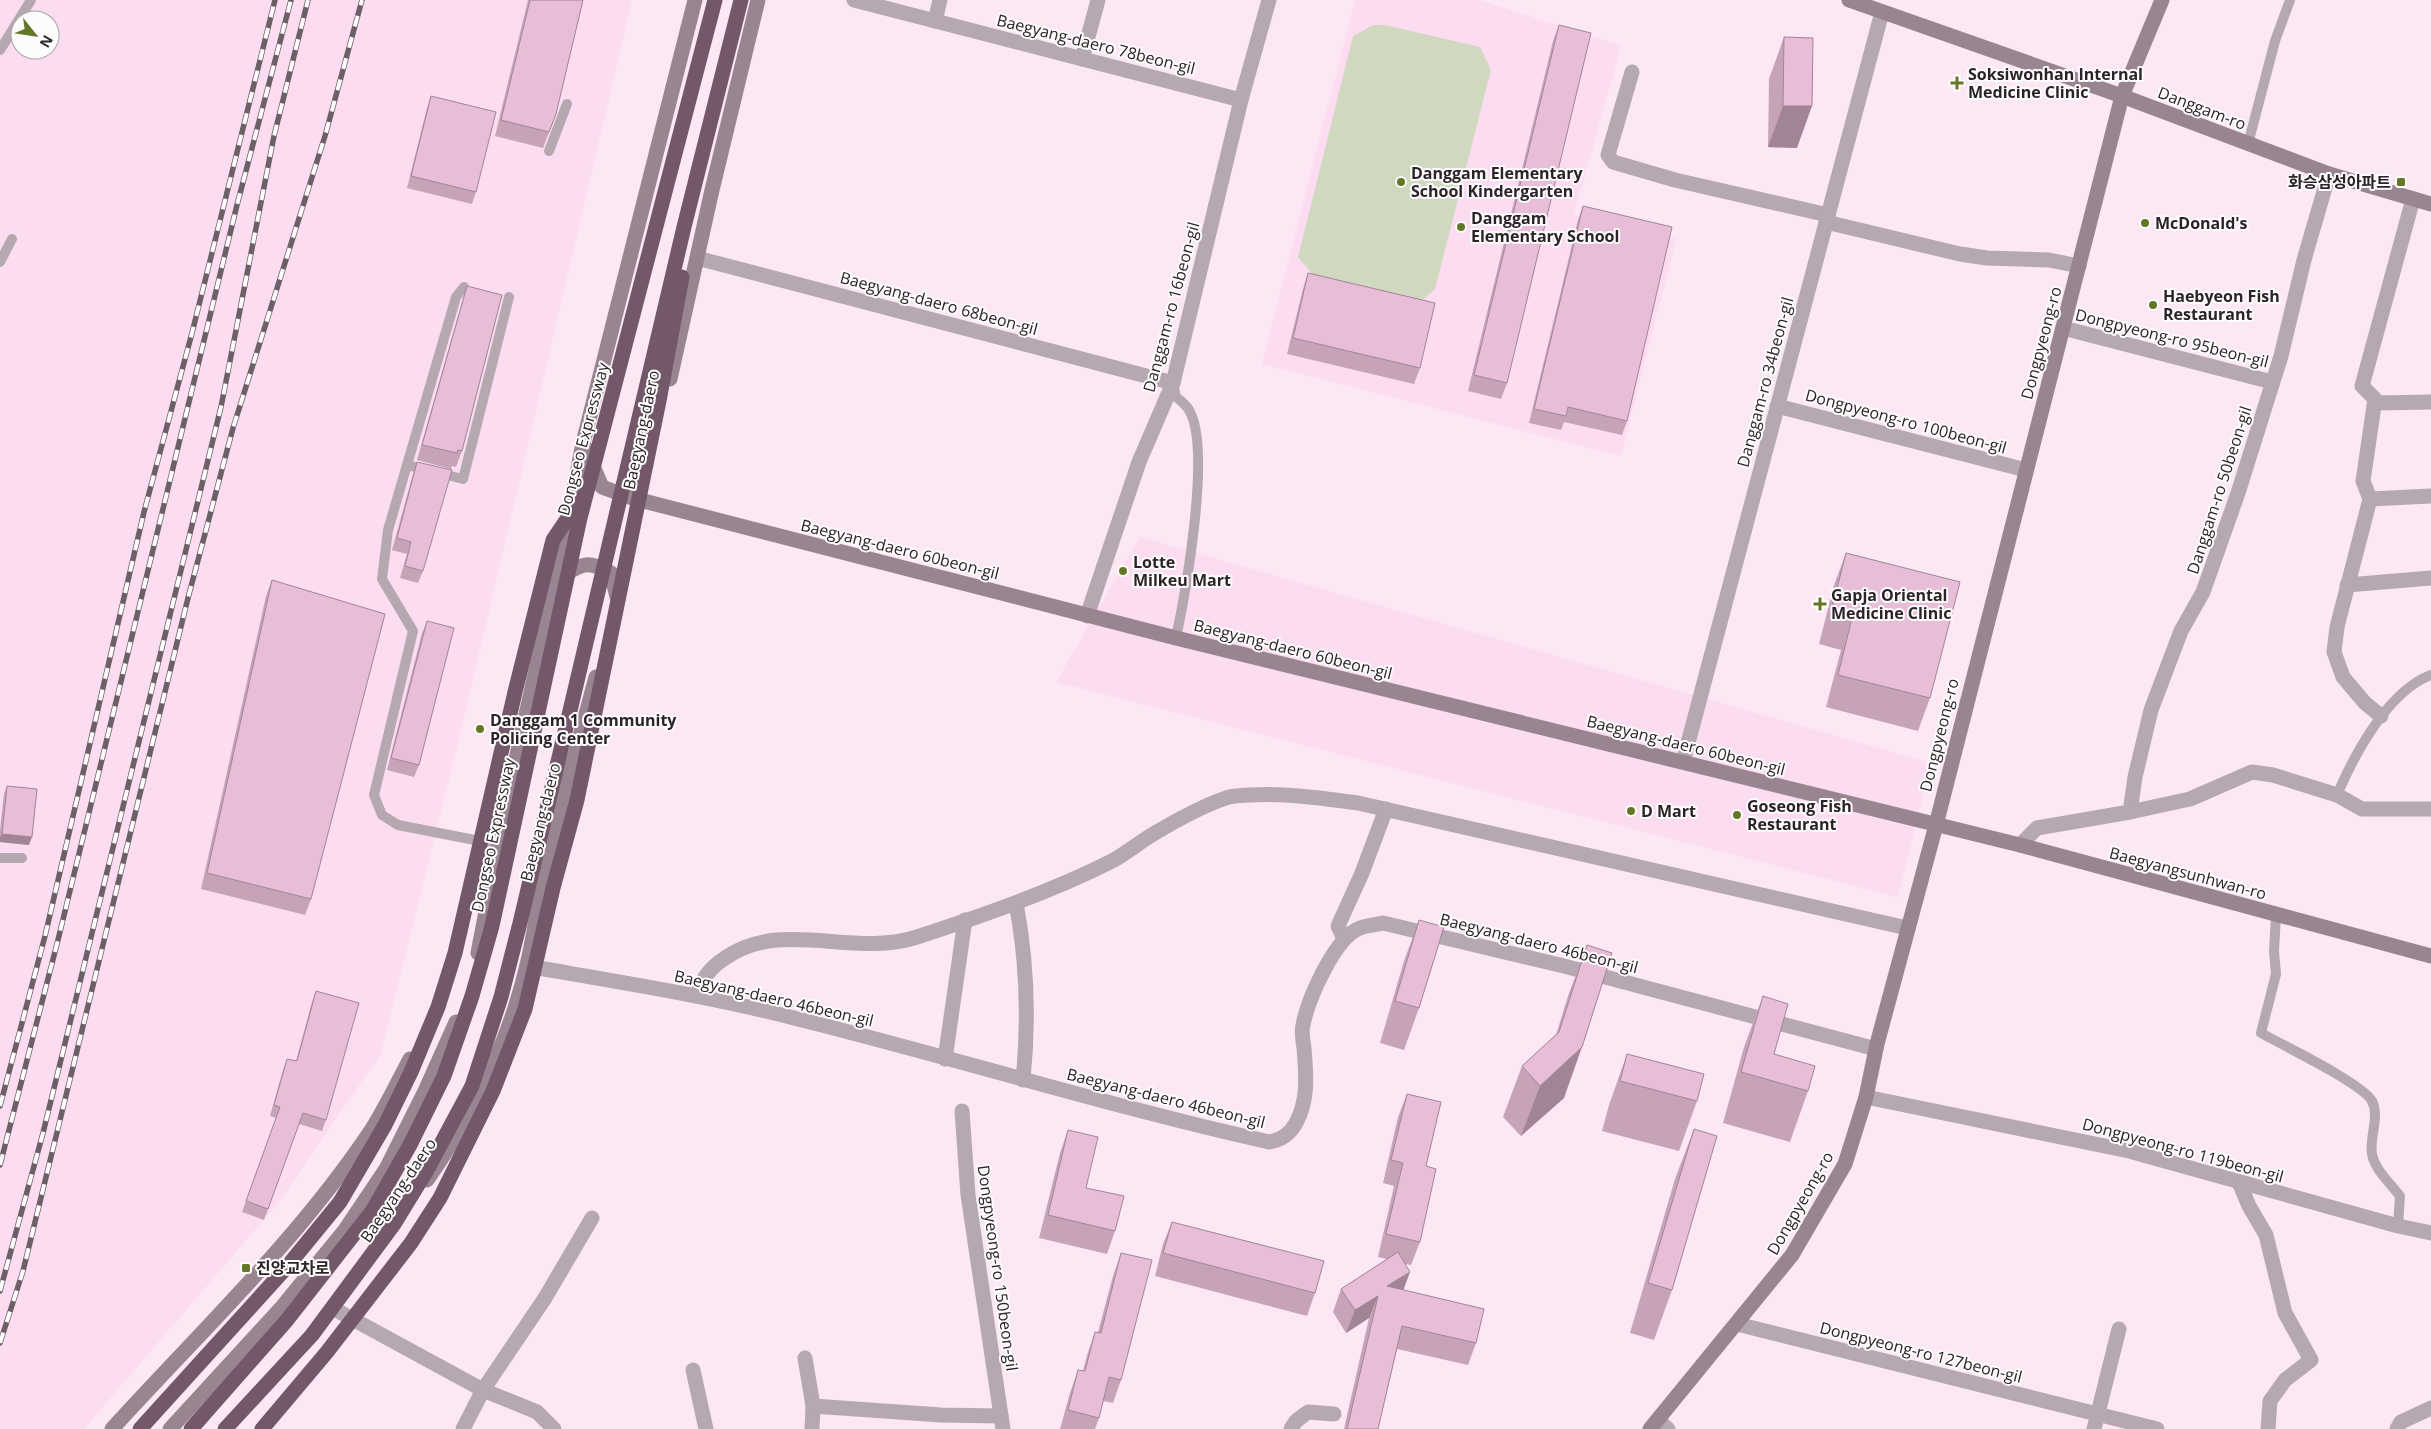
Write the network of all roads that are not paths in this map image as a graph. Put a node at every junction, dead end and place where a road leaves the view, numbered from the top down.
1 (31, 0) edge
2 (695, 0) edge
3 (715, 0) edge
4 (741, 0) edge
5 (758, 0) edge
6 (854, 0) edge
7 (940, 0) edge
8 (1098, 0) edge
9 (1269, 0) edge
10 (1849, 0) edge
11 (2162, 0) edge
12 (2290, 0) edge
13 (1882, 12) junction
14 (935, 21) junction
15 (0, 50) edge
16 (1082, 59) junction
17 (1632, 72) dead end
18 (2122, 96) junction
19 (1241, 100) junction
20 (567, 104) dead end
21 (2248, 144) junction
22 (549, 151) edge
23 (2329, 174) junction
24 (2413, 199) junction
25 (2431, 204) edge
26 (1827, 219) junction
27 (684, 226) junction
28 (12, 239) dead end
29 (697, 258) junction
30 (0, 262) edge
31 (2079, 266) junction
32 (464, 287) dead end
33 (509, 298) dead end
34 (2063, 328) junction
35 (2272, 382) junction
36 (1173, 383) junction
37 (2431, 402) edge
38 (2375, 403) junction
39 (1777, 406) junction
40 (583, 443) junction
41 (407, 465) junction
42 (2026, 470) junction
43 (589, 488) junction
44 (2431, 496) edge
45 (2370, 499) junction
46 (643, 501) junction
47 (2431, 578) edge
48 (556, 580) junction
49 (2348, 585) junction
50 (617, 597) junction
51 (1087, 616) junction
52 (1176, 638) junction
53 (2431, 675) edge
54 (2381, 716) junction
55 (1683, 762) junction
56 (510, 782) junction
57 (2337, 795) junction
58 (1386, 809) junction
59 (2431, 809) edge
60 (2130, 812) junction
61 (1936, 825) junction
62 (490, 844) junction
63 (2020, 846) junction
64 (0, 858) edge
65 (22, 858) dead end
66 (1016, 903) junction
67 (2276, 915) junction
68 (965, 920) junction
69 (1907, 928) junction
70 (1344, 939) junction
71 (2431, 956) edge
72 (527, 966) junction
73 (698, 996) junction
74 (1876, 1048) junction
75 (945, 1059) junction
76 (1023, 1080) junction
77 (1866, 1097) junction
78 (962, 1111) dead end
79 (2239, 1182) junction
80 (592, 1218) dead end
81 (2398, 1226) junction
82 (2431, 1233) edge
83 (336, 1310) junction
84 (1737, 1324) junction
85 (2119, 1330) dead end
86 (806, 1358) dead end
87 (693, 1370) dead end
88 (483, 1390) junction
89 (813, 1406) junction
90 (2431, 1408) edge
91 (1334, 1414) dead end
92 (1002, 1422) edge
93 (2096, 1422) edge
94 (1659, 1426) edge
95 (112, 1429) edge
96 (140, 1429) edge
97 (170, 1429) edge
98 (191, 1429) edge
99 (227, 1429) edge
100 (262, 1429) edge
101 (462, 1429) edge
102 (554, 1429) edge
103 (706, 1429) edge
104 (812, 1429) edge
105 (1291, 1429) edge
106 (2157, 1429) edge
107 (2268, 1429) edge
108 (2397, 1429) edge

1 - 15 lane
2 - 40 main road, Baegyang-daero
3 - 43 highway, Dongseo Expressway, bridge
4 - 27 highway, bridge
5 - 29 main road, Baegyang-daero
6 - 14 street, Baegyang-daero 78beon-gil
7 - 14 street
8 - 16 street
9 - 19 street, Danggam-ro 16beon-gil
10 - 13 main road, Danggam-ro
11 - 18 main road, Dongpyeong-ro
12 - 21 lane
13 - 18 main road, Danggam-ro
13 - 26 street, Danggam-ro 34beon-gil
14 - 16 street, Baegyang-daero 78beon-gil
16 - 19 street, Baegyang-daero 78beon-gil
17 - 26 street
18 - 21 main road, Danggam-ro
18 - 31 main road, Dongpyeong-ro
19 - 36 street, Danggam-ro 16beon-gil
20 - 22 lane
21 - 23 main road, Danggam-ro
23 - 24 main road, Danggam-ro
23 - 35 street, Danggam-ro 50beon-gil
24 - 25 main road, Danggam-ro
24 - 38 street
26 - 31 street
26 - 39 street, Danggam-ro 34beon-gil
27 - 99 highway, bridge
27 - 100 highway, bridge
28 - 30 lane
29 - 36 street, Baegyang-daero 68beon-gil
29 - 46 main road, Baegyang-daero
31 - 34 main road, Dongpyeong-ro
32 - 41 lane
33 - 41 lane
34 - 35 street, Dongpyeong-ro 95beon-gil
34 - 42 main road, Dongpyeong-ro
35 - 60 street, Danggam-ro 50beon-gil
36 - 51 street, Danggam-ro 16beon-gil
36 - 52 lane
37 - 38 street
38 - 45 street
39 - 42 street, Dongpyeong-ro 100beon-gil
39 - 55 street, Danggam-ro 34beon-gil
40 - 46 main road, Baegyang-daero 60beon-gil
40 - 48 main road, Baegyang-daero
41 - 62 lane
42 - 61 main road, Dongpyeong-ro
43 - 96 highway, bridge
43 - 98 highway, Dongseo Expressway, bridge
44 - 45 street
45 - 49 street
46 - 50 main road, Baegyang-daero
46 - 51 main road, Baegyang-daero 60beon-gil
47 - 49 street
48 - 50 main road
48 - 56 main road, Baegyang-daero
49 - 54 street
50 - 72 main road, Baegyang-daero
51 - 52 main road, Baegyang-daero 60beon-gil
52 - 55 main road, Baegyang-daero 60beon-gil
53 - 54 lane
54 - 57 lane
55 - 61 main road, Baegyang-daero 60beon-gil
56 - 62 main road, Baegyang-daero
56 - 97 main road, Baegyang-daero
57 - 59 street
57 - 60 street
58 - 66 street
58 - 69 street
58 - 70 street
60 - 63 street
61 - 63 main road, Baegyangsunhwan-ro
61 - 69 main road, Dongpyeong-ro
62 - 95 main road, Baegyang-daero
63 - 67 main road, Baegyangsunhwan-ro
64 - 65 lane
66 - 68 street
66 - 76 street
67 - 71 main road, Baegyangsunhwan-ro
67 - 81 lane
68 - 73 street
68 - 75 street
69 - 74 main road, Dongpyeong-ro
70 - 74 street, Baegyang-daero 46beon-gil
70 - 76 street, Baegyang-daero 46beon-gil
72 - 73 street, Baegyang-daero 46beon-gil
72 - 83 main road, Baegyang-daero
73 - 75 street, Baegyang-daero 46beon-gil
74 - 77 main road, Dongpyeong-ro
75 - 76 street, Baegyang-daero 46beon-gil
77 - 79 street, Dongpyeong-ro 119beon-gil
77 - 84 main road, Dongpyeong-ro
78 - 92 street, Dongpyeong-ro 150beon-gil
79 - 81 street, Dongpyeong-ro 119beon-gil
79 - 107 street
80 - 88 street
81 - 82 street, Dongpyeong-ro 119beon-gil
83 - 88 street
83 - 99 main road, Baegyang-daero
84 - 93 street, Dongpyeong-ro 127beon-gil
84 - 94 main road, Dongpyeong-ro
85 - 93 street
86 - 89 street
87 - 103 street
88 - 101 street
88 - 102 street
89 - 92 street
89 - 104 street
90 - 108 street
91 - 105 street
93 - 106 street, Dongpyeong-ro 127beon-gil

